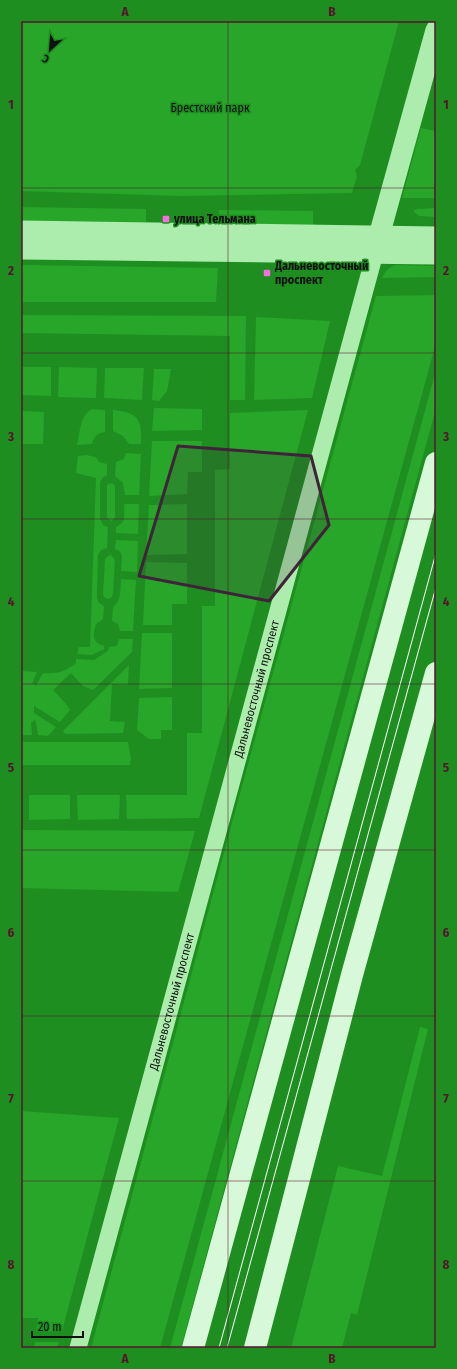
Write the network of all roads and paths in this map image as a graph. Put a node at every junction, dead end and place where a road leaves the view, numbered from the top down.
1 (436, 30) edge
2 (21, 231) edge
3 (436, 237) edge
4 (377, 245) junction
5 (21, 249) edge
6 (436, 254) edge
7 (436, 464) edge
8 (436, 673) edge
9 (78, 1348) edge
10 (193, 1348) edge
11 (255, 1348) edge

1 - 4 street, Дальневосточный проспект
2 - 4 street
3 - 4 street
4 - 5 street
4 - 6 street
4 - 9 street, Дальневосточный проспект
7 - 10 main road
8 - 11 main road

